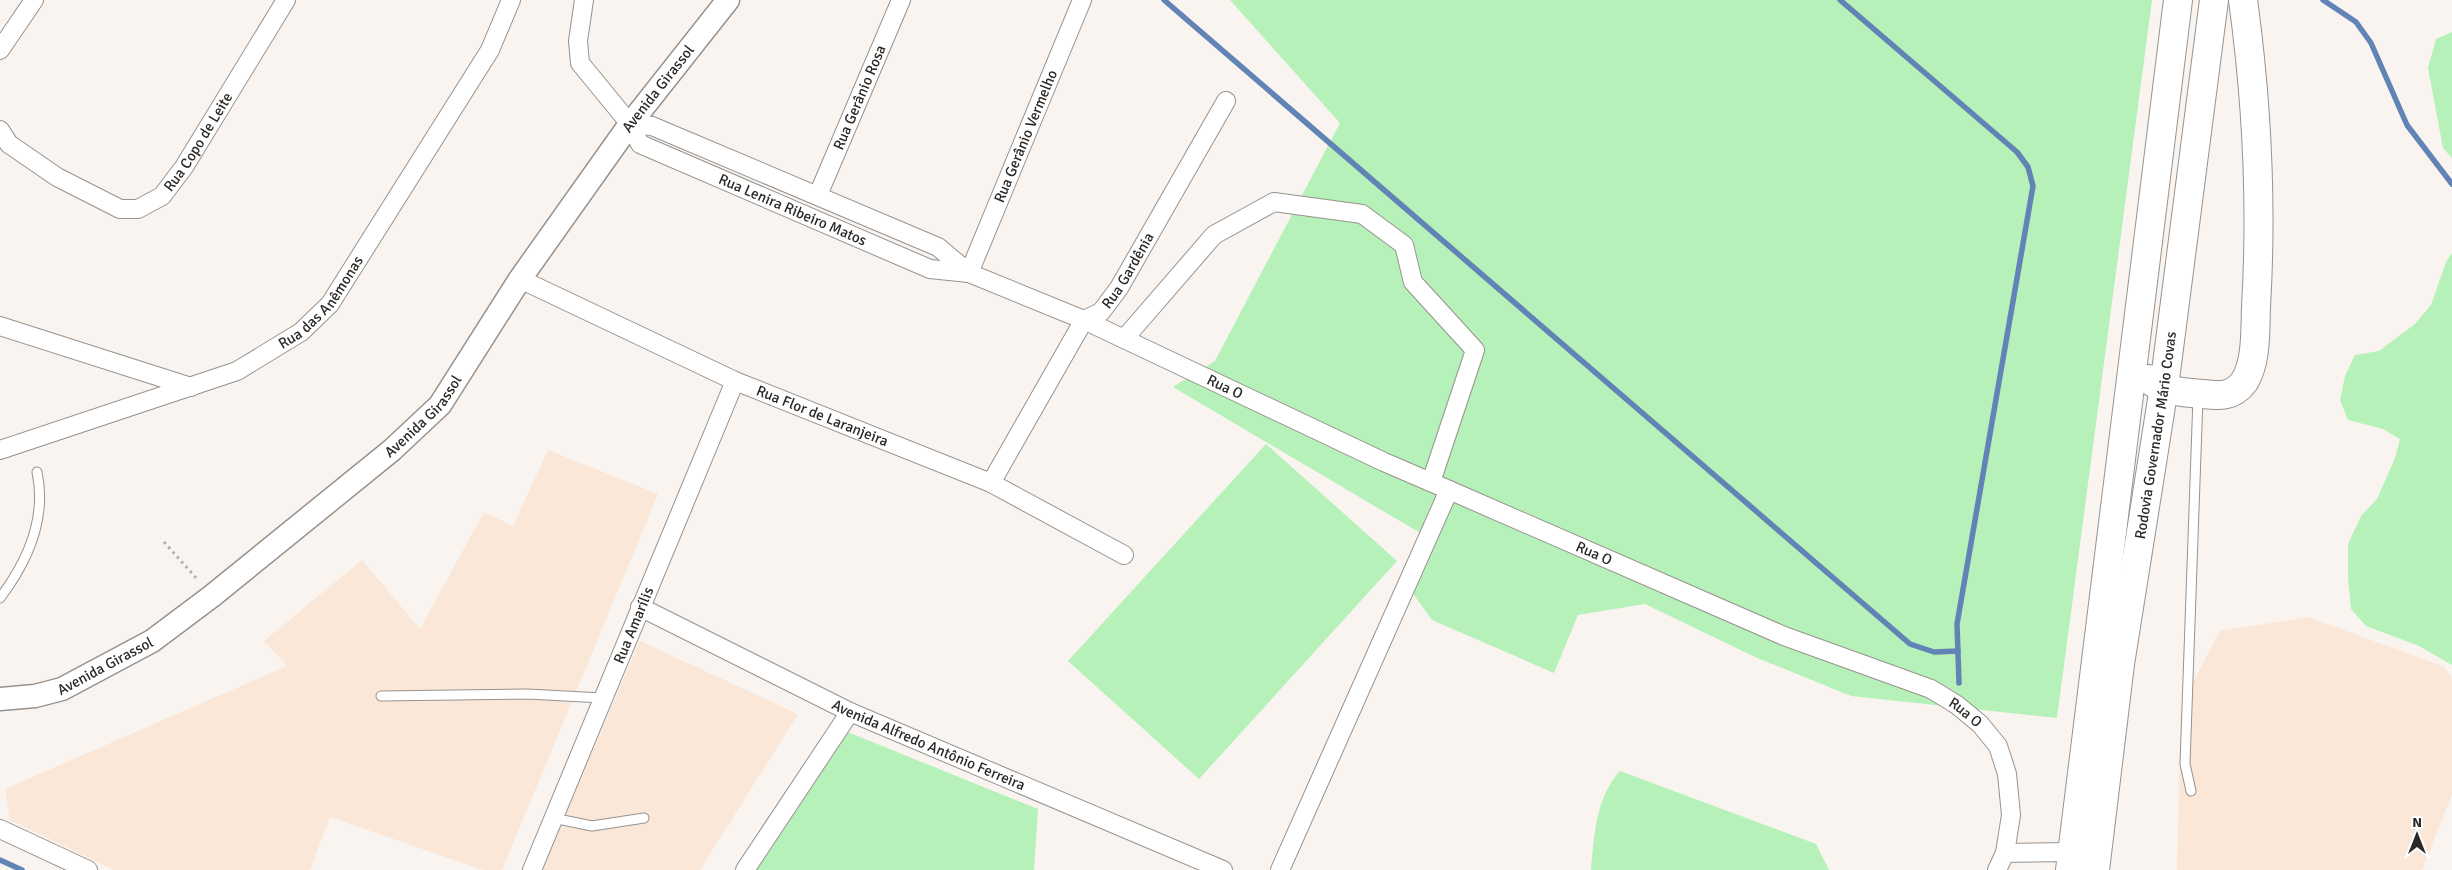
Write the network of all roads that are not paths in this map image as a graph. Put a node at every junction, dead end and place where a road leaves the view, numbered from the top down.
1 (34, 0) edge
2 (286, 0) edge
3 (584, 0) edge
4 (728, 0) edge
5 (901, 0) edge
6 (1082, 0) edge
7 (2214, 0) edge
8 (2244, 0) edge
9 (509, 2) edge
10 (2178, 5) edge
11 (0, 50) edge
12 (1226, 101) dead end
13 (630, 124) junction
14 (0, 130) edge
15 (818, 195) junction
16 (969, 272) junction
17 (520, 278) junction
18 (1084, 320) junction
19 (0, 326) edge
20 (1124, 339) junction
21 (735, 380) junction
22 (191, 387) junction
23 (2164, 387) junction
24 (2198, 394) junction
25 (0, 450) edge
26 (37, 472) dead end
27 (1431, 482) junction
28 (992, 483) junction
29 (1449, 490) junction
30 (1124, 556) dead end
31 (0, 598) edge
32 (640, 607) junction
33 (381, 696) dead end
34 (602, 698) junction
35 (0, 699) edge
36 (850, 712) junction
37 (2191, 791) dead end
38 (553, 818) junction
39 (644, 818) dead end
40 (0, 829) edge
41 (2005, 853) junction
42 (2071, 861) edge
43 (88, 870) edge
44 (532, 870) edge
45 (745, 870) edge
46 (1223, 870) edge
47 (1280, 870) edge
48 (1997, 870) edge
49 (2095, 870) edge

1 - 11 street
2 - 14 street, Rua Copo de Leite
3 - 13 street, Rua Lenira Ribeiro Matos
4 - 13 street, Avenida Girassol
5 - 15 street, Rua Gerânio Rosa
6 - 16 street, Rua Gerânio Vermelho
7 - 23 highway, Rodovia Governador Mário Covas
8 - 24 highway
9 - 22 street, Rua das Anêmonas
10 - 23 highway
10 - 42 highway, Rodovia Governador Mário Covas
12 - 18 street, Rua Gardênia
13 - 15 street, Rua Lenira Ribeiro Matos
13 - 16 street, Rua Lenira Ribeiro Matos
13 - 17 street, Avenida Girassol
15 - 16 street, Rua Lenira Ribeiro Matos
16 - 18 street, Rua Lenira Ribeiro Matos
17 - 21 street, Rua Flor de Laranjeira
17 - 35 street, Avenida Girassol
18 - 20 street, Rua O
18 - 28 street, Rua Gardênia
19 - 22 street
20 - 27 street, Rua O
20 - 27 street
21 - 28 street, Rua Flor de Laranjeira
21 - 32 street, Rua Amarílis
22 - 25 street, Rua das Anêmonas
23 - 24 highway
23 - 49 highway, Rodovia Governador Mário Covas
24 - 37 lane
26 - 31 lane
27 - 29 street, Rua O
28 - 30 street, Rua Flor de Laranjeira
29 - 41 street, Rua O
29 - 47 street
32 - 34 street, Rua Amarílis
32 - 36 street, Avenida Alfredo Antônio Ferreira
33 - 34 lane
34 - 38 street, Rua Amarílis
36 - 45 street
36 - 46 street, Avenida Alfredo Antônio Ferreira
38 - 39 lane
38 - 44 street, Rua Amarílis
40 - 43 street
41 - 42 street
41 - 48 street, Rua O

